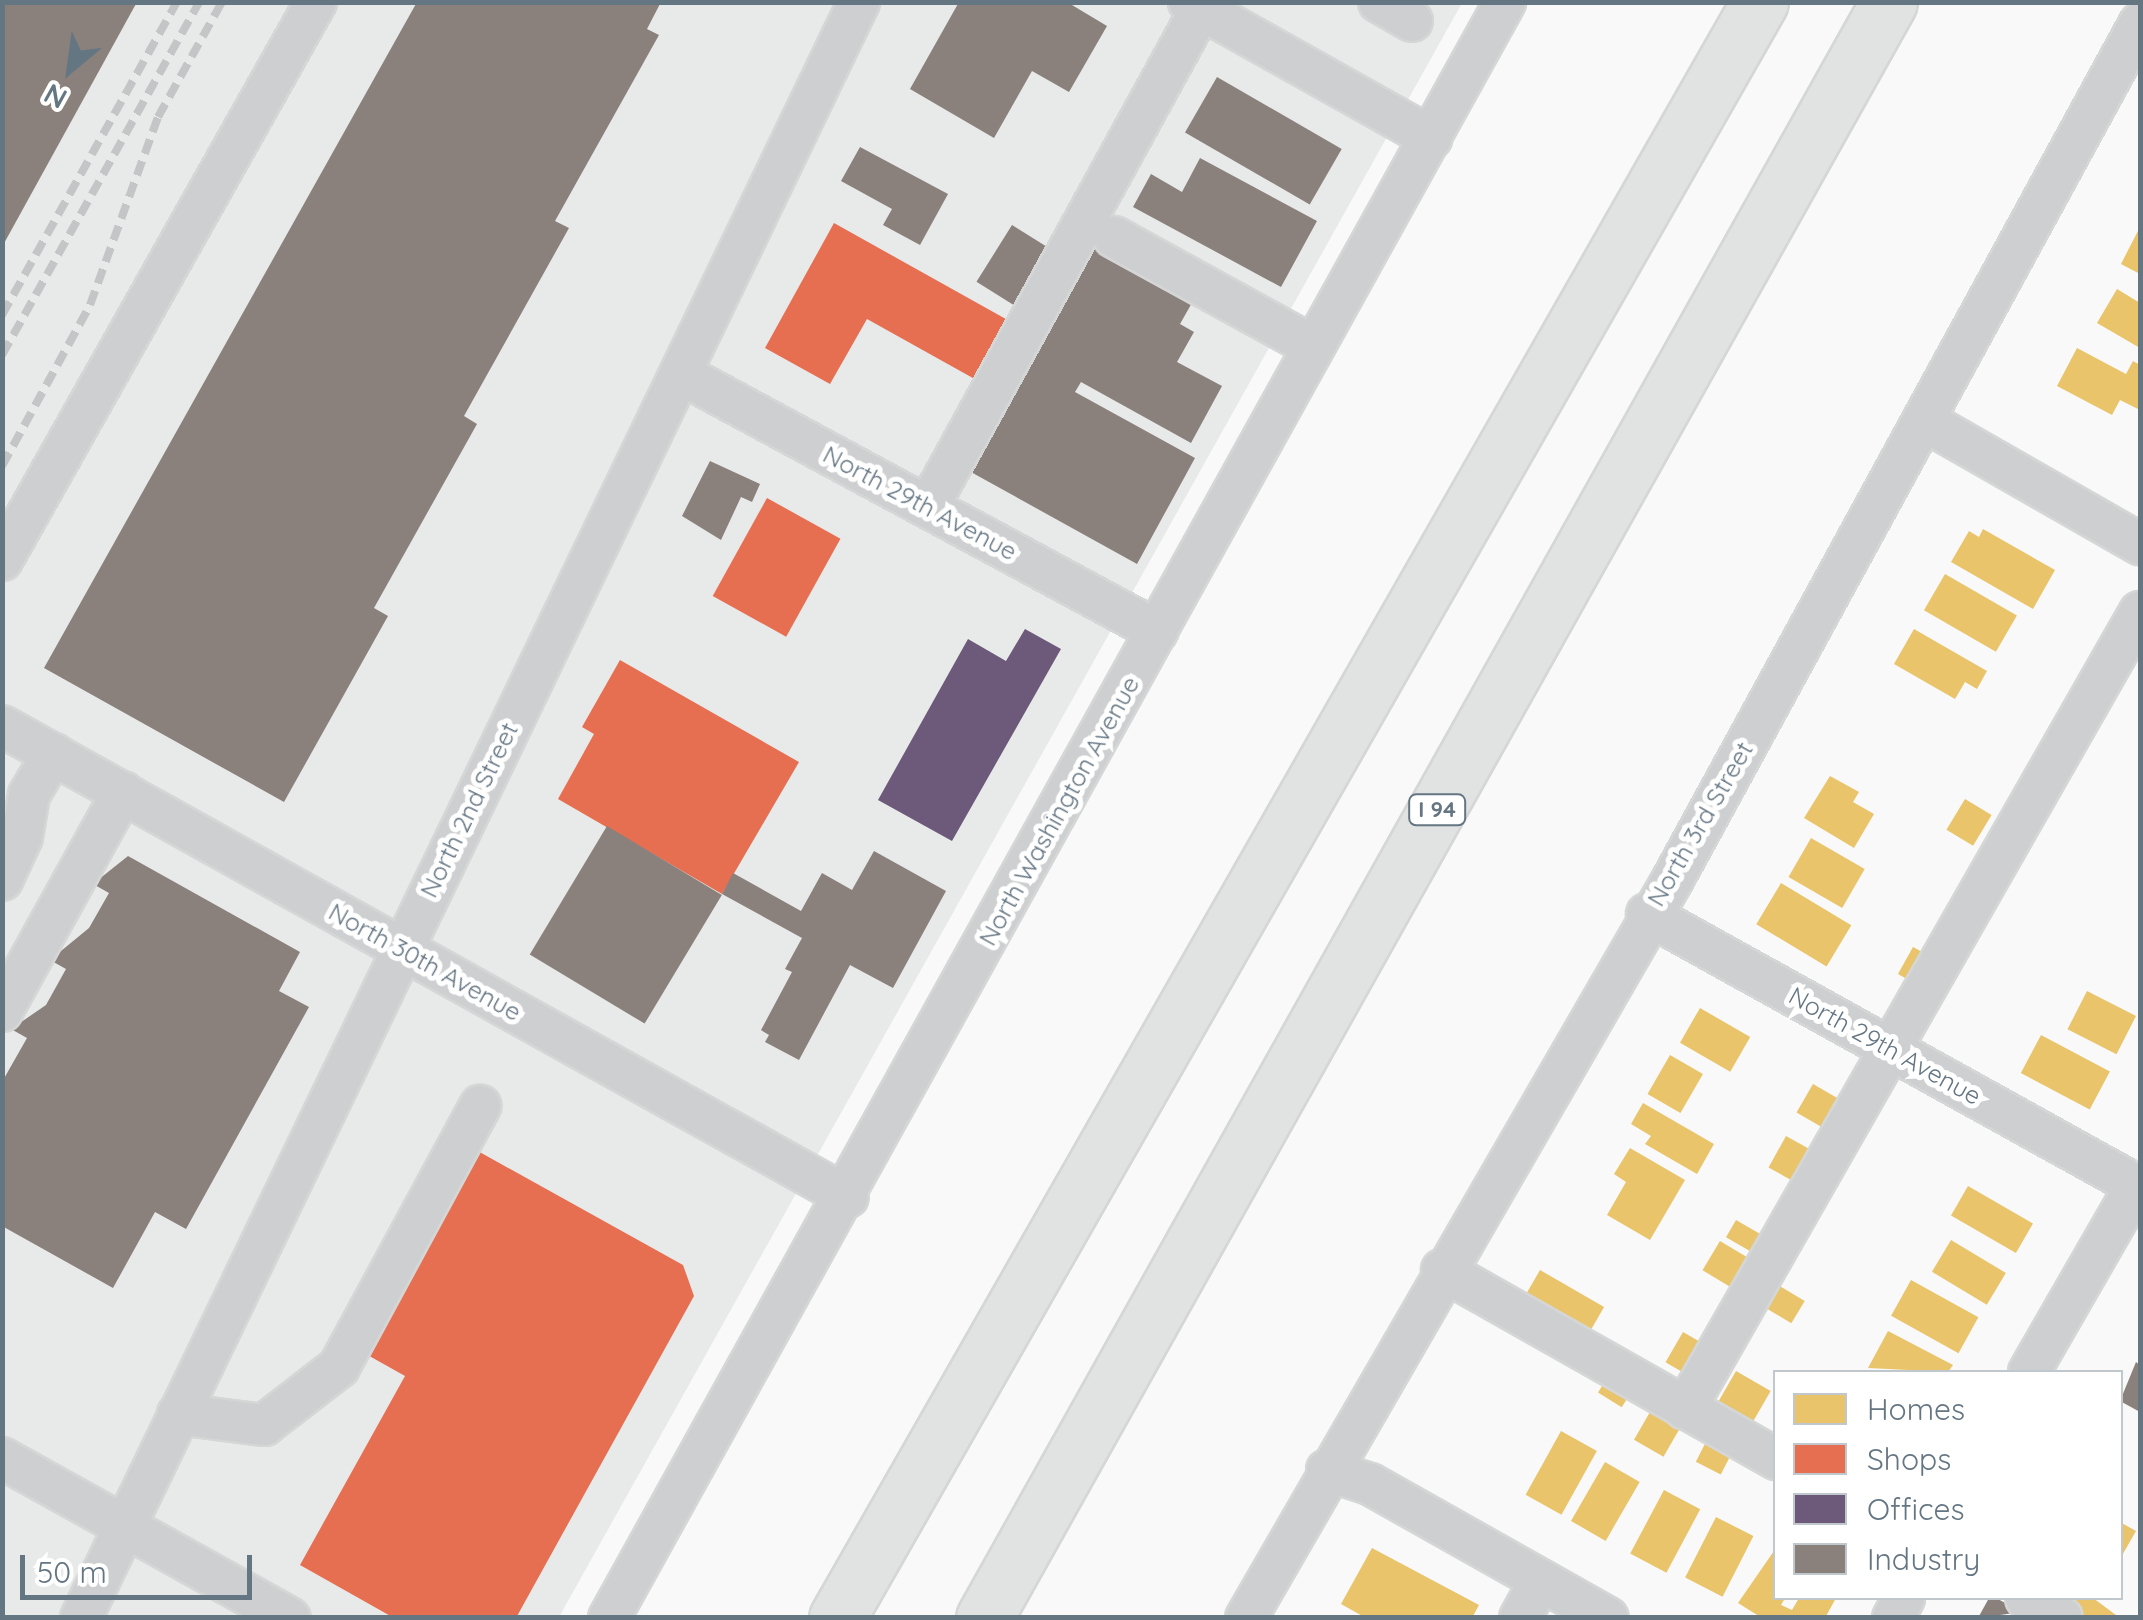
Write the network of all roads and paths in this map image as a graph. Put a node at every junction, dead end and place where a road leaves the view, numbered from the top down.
1 (316, 2) edge
2 (859, 2) edge
3 (1505, 2) edge
4 (1739, 2) edge
5 (1760, 2) edge
6 (1889, 2) edge
7 (1214, 9) edge
8 (2140, 23) edge
9 (1431, 138) junction
10 (1114, 237) dead end
11 (1586, 310) junction
12 (1312, 346) junction
13 (683, 375) junction
14 (1925, 421) junction
15 (928, 507) junction
16 (2140, 544) edge
17 (2, 560) edge
18 (2140, 612) edge
19 (1157, 631) junction
20 (2, 726) edge
21 (53, 754) junction
22 (122, 792) junction
23 (2, 880) edge
24 (1647, 914) junction
25 (401, 949) junction
26 (2, 1010) edge
27 (1890, 1050) junction
28 (480, 1106) dead end
29 (2133, 1189) edge
30 (848, 1197) junction
31 (1442, 1270) junction
32 (2030, 1370) edge
33 (1686, 1408) junction
34 (178, 1414) junction
35 (1773, 1456) edge
36 (2, 1458) edge
37 (1328, 1470) junction
38 (124, 1527) junction
39 (1541, 1580) junction
40 (2030, 1600) edge
41 (82, 1618) edge
42 (289, 1618) edge
43 (610, 1618) edge
44 (837, 1618) edge
45 (984, 1618) edge
46 (1246, 1618) edge
47 (1520, 1618) edge
48 (1608, 1618) edge
49 (2062, 1618) edge

1 - 17 street
2 - 13 street, North 2nd Street
3 - 9 street, North Washington Avenue
4 - 11 highway
5 - 11 highway
6 - 45 highway, I 94
7 - 9 street
7 - 15 street
8 - 14 street, North 3rd Street
9 - 12 street, North Washington Avenue
10 - 12 street
11 - 44 highway
12 - 19 street, North Washington Avenue
13 - 15 street, North 29th Avenue
13 - 25 street, North 2nd Street
14 - 16 street
14 - 24 street, North 3rd Street
15 - 19 street, North 29th Avenue
18 - 27 street
19 - 30 street, North Washington Avenue
20 - 21 street, North 30th Avenue
21 - 22 street, North 30th Avenue
21 - 23 street
22 - 25 street, North 30th Avenue
22 - 26 street
24 - 27 street, North 29th Avenue
24 - 31 street, North 3rd Street
25 - 30 street, North 30th Avenue
25 - 34 street, North 2nd Street
27 - 29 street, North 29th Avenue
27 - 33 street
28 - 34 street
29 - 32 street
30 - 43 street, North Washington Avenue
31 - 33 street
31 - 37 street, North 3rd Street
33 - 35 street
34 - 38 street, North 2nd Street
36 - 38 street
37 - 39 street
37 - 46 street, North 3rd Street
38 - 41 street, North 2nd Street
38 - 42 street
39 - 47 street
39 - 48 street
40 - 49 street

